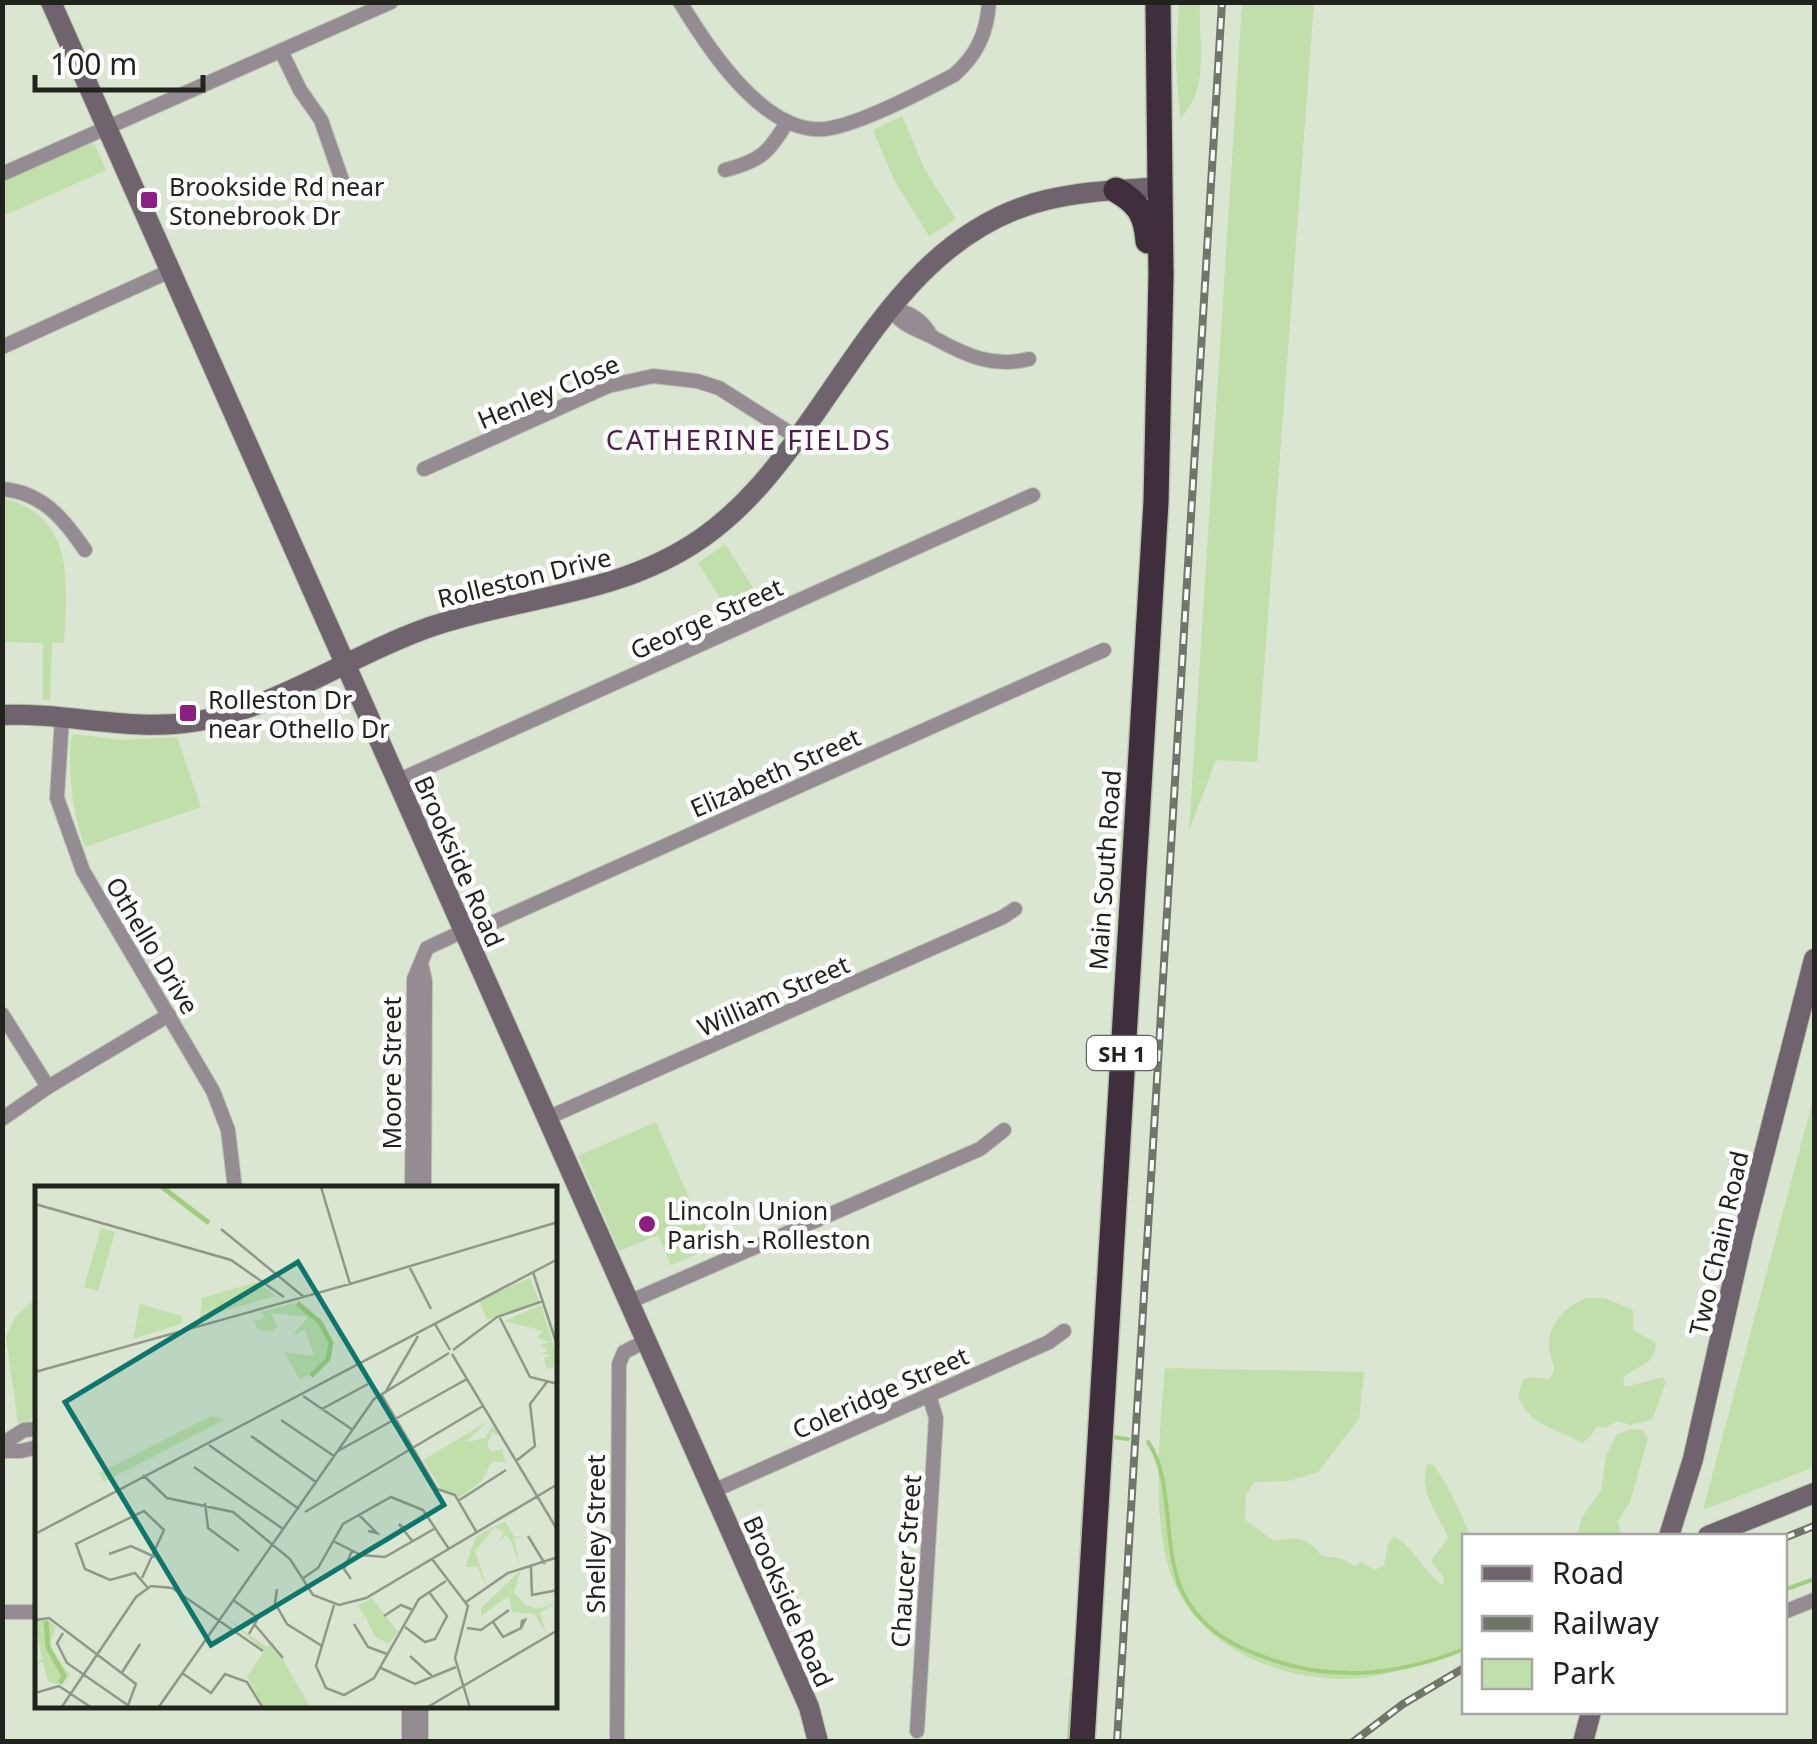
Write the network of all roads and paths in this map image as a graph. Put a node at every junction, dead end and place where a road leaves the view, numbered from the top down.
1 (51, 2) edge
2 (392, 2) edge
3 (680, 2) edge
4 (989, 2) edge
5 (1158, 2) edge
6 (280, 50) junction
7 (787, 122) junction
8 (106, 128) junction
9 (726, 170) dead end
10 (2, 174) edge
11 (342, 183) dead end
12 (1159, 187) junction
13 (1116, 190) junction
14 (170, 271) junction
15 (890, 308) junction
16 (2, 347) edge
17 (1029, 359) dead end
18 (1161, 364) junction
19 (798, 438) junction
20 (424, 469) dead end
21 (2, 488) edge
22 (1032, 495) dead end
23 (85, 550) dead end
24 (1104, 650) dead end
25 (345, 664) junction
26 (2, 715) edge
27 (62, 718) junction
28 (397, 780) junction
29 (1015, 909) dead end
30 (464, 933) junction
31 (420, 958) junction
32 (1814, 960) edge
33 (2, 1014) edge
34 (169, 1015) junction
35 (48, 1087) junction
36 (546, 1118) junction
37 (2, 1119) edge
38 (1004, 1130) dead end
39 (235, 1186) edge
40 (412, 1186) edge
41 (424, 1186) edge
42 (629, 1302) junction
43 (1064, 1332) dead end
44 (646, 1341) junction
45 (928, 1395) junction
46 (35, 1429) edge
47 (35, 1447) edge
48 (2, 1448) edge
49 (713, 1491) junction
50 (1814, 1493) edge
51 (1670, 1534) edge
52 (1713, 1534) edge
53 (1814, 1600) edge
54 (1787, 1611) edge
55 (2, 1612) edge
56 (35, 1612) edge
57 (410, 1709) edge
58 (421, 1709) edge
59 (1590, 1714) edge
60 (916, 1730) dead end
61 (409, 1742) edge
62 (420, 1742) edge
63 (617, 1742) edge
64 (818, 1742) edge
65 (1082, 1742) edge
66 (1583, 1742) edge

1 - 8 street, Brookside Road
2 - 6 street
3 - 7 street
4 - 7 street
5 - 12 highway, Main South Road / SH 1
6 - 8 street
6 - 11 street
7 - 9 street
8 - 10 street
8 - 14 street, Brookside Road
12 - 13 street, Rolleston Drive
12 - 18 highway, Main South Road / SH 1
13 - 15 street, Rolleston Drive
13 - 18 highway
14 - 16 street
14 - 25 street, Brookside Road
15 - 17 street
15 - 19 street, Rolleston Drive
18 - 65 highway, Main South Road / SH 1
19 - 20 street, Henley Close
19 - 25 street, Rolleston Drive
21 - 23 street
22 - 28 street, George Street
24 - 30 street, Elizabeth Street
25 - 27 street, Rolleston Drive
25 - 28 street, Brookside Road
26 - 27 street, Rolleston Drive
27 - 34 street, Othello Drive
28 - 30 street, Brookside Road
29 - 36 street, William Street
30 - 31 street
30 - 36 street, Brookside Road
31 - 40 street, Moore Street
31 - 41 street, Moore Street
32 - 51 street, Two Chain Road
33 - 35 street
34 - 35 street
34 - 39 street, Othello Drive
35 - 37 street
36 - 42 street, Brookside Road
38 - 42 street
42 - 44 street, Brookside Road
43 - 45 street, Coleridge Street
44 - 49 street, Brookside Road
44 - 63 street, Shelley Street
45 - 49 street, Coleridge Street
45 - 60 street, Chaucer Street
46 - 48 street
47 - 48 street
49 - 64 street, Brookside Road
50 - 52 street
53 - 54 street
55 - 56 street
57 - 61 street
58 - 62 street
59 - 66 street

